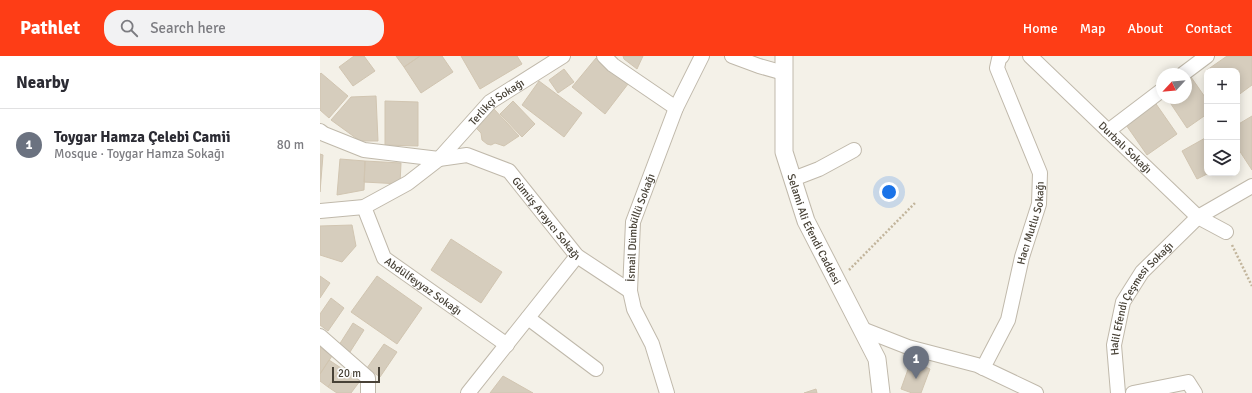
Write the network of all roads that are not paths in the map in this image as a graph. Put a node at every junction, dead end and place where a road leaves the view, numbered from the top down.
1 (562, 56) edge
2 (604, 56) edge
3 (702, 56) edge
4 (732, 56) edge
5 (784, 56) edge
6 (1002, 56) edge
7 (1030, 56) edge
8 (1207, 56) edge
9 (1191, 68) edge
10 (784, 73) junction
11 (1156, 95) edge
12 (676, 108) junction
13 (320, 131) edge
14 (1108, 131) junction
15 (854, 150) dead end
16 (438, 159) junction
17 (793, 179) junction
18 (1252, 186) edge
19 (364, 207) junction
20 (320, 212) edge
21 (1198, 217) junction
22 (1226, 232) road end
23 (577, 256) junction
24 (630, 291) junction
25 (528, 318) junction
26 (862, 329) junction
27 (320, 336) edge
28 (507, 345) junction
29 (983, 368) junction
30 (596, 369) dead end
31 (368, 393) edge
32 (468, 393) edge
33 (667, 393) edge
34 (882, 393) edge
35 (1036, 393) edge
36 (1118, 393) edge
37 (1133, 393) edge
38 (1195, 393) edge

1 - 16 street, Terlikçi Sokağı
2 - 12 street
3 - 12 street, İsmail Dümbüllü Sokağı
4 - 10 street
5 - 10 street, Selami Ali Efendi Caddesi
6 - 29 street, Hacı Mutlu Sokağı
7 - 14 street, Durbalı Sokağı
8 - 9 street
10 - 17 street, Selami Ali Efendi Caddesi
11 - 14 street
12 - 24 street, İsmail Dümbüllü Sokağı
13 - 16 street, Gümüş Arayıcı Sokağı
14 - 21 street, Durbalı Sokağı
15 - 17 street
16 - 19 street, Terlikçi Sokağı
16 - 23 street, Gümüş Arayıcı Sokağı
17 - 26 street, Selami Ali Efendi Caddesi
18 - 21 street, Halil Efendi Çeşmesi Sokağı
19 - 20 street
19 - 28 street, Abdülfeyyaz Sokağı
21 - 22 street, Durbalı Sokağı
21 - 36 street, Halil Efendi Çeşmesi Sokağı
23 - 24 street, Gümüş Arayıcı Sokağı
23 - 25 street
24 - 33 street, İsmail Dümbüllü Sokağı
25 - 28 street
25 - 30 street
26 - 29 street
26 - 34 street, Selami Ali Efendi Caddesi
27 - 31 street
28 - 32 street
29 - 35 street
37 - 38 street

